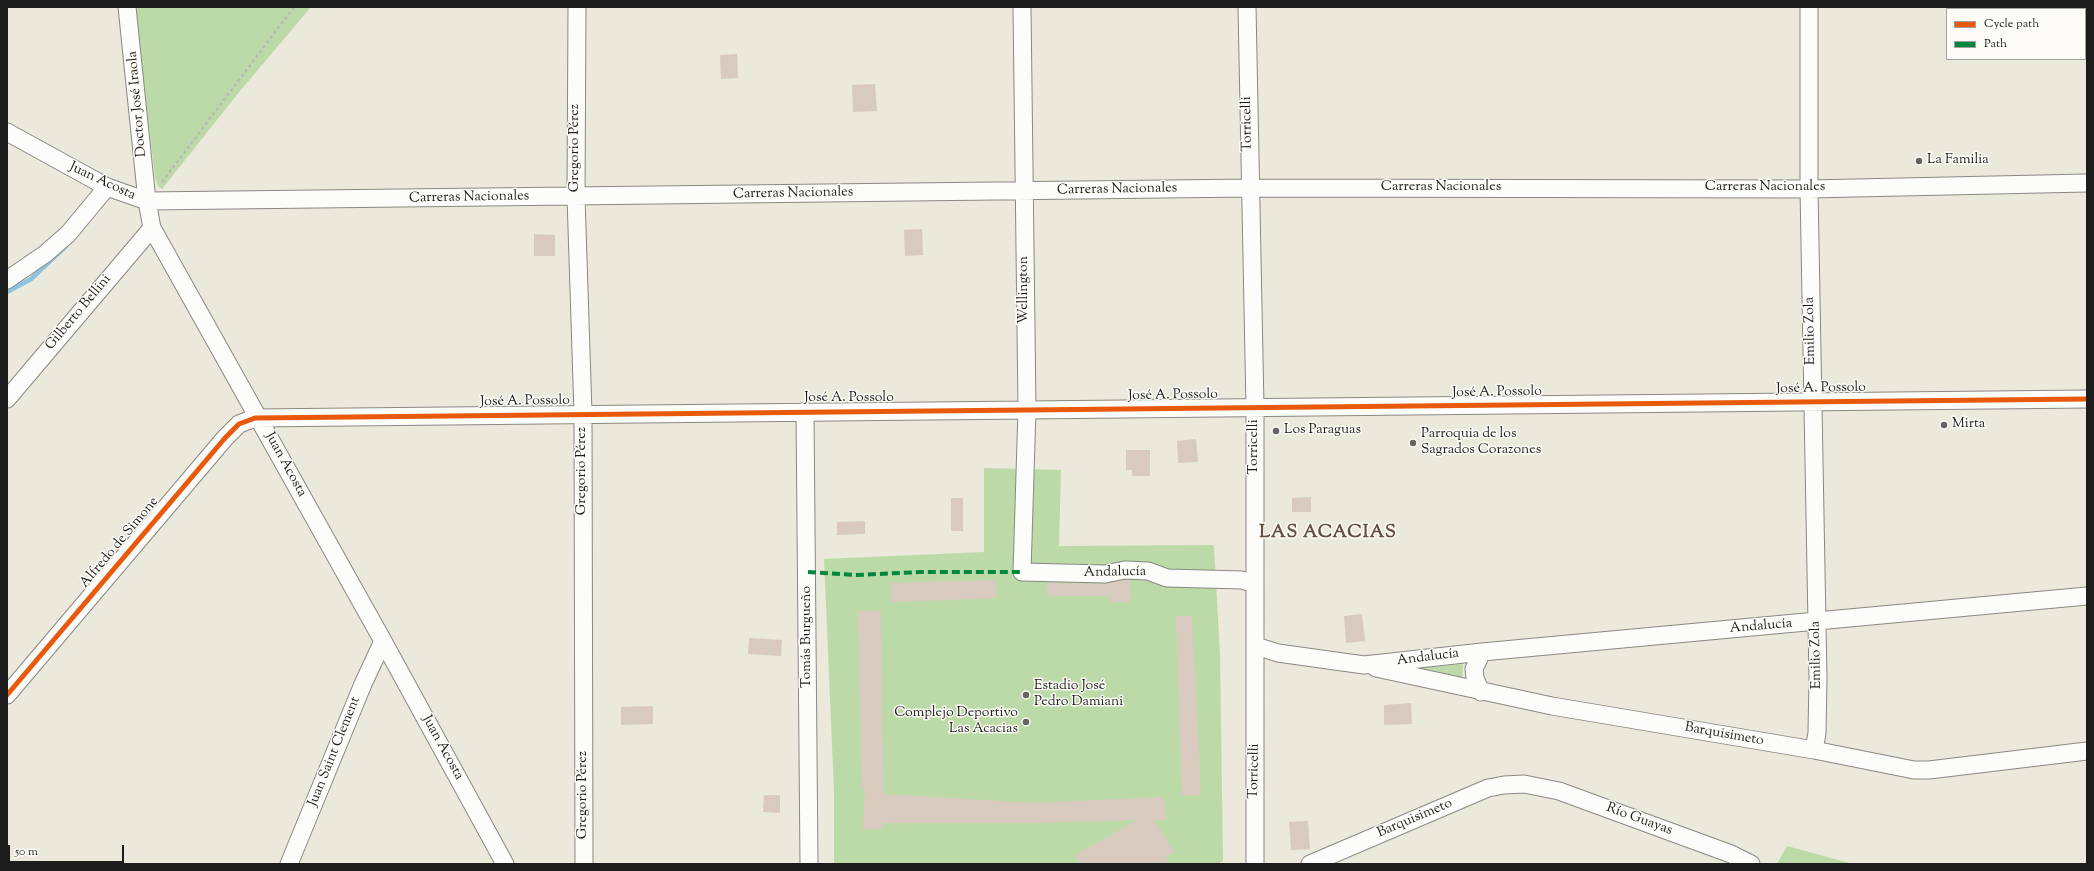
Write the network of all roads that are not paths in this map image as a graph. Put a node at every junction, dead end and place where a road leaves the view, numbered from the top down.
1 (127, 7) edge
2 (577, 7) edge
3 (1022, 7) edge
4 (1247, 7) edge
5 (1809, 7) edge
6 (7, 132) edge
7 (2087, 184) edge
8 (107, 187) junction
9 (1249, 188) junction
10 (1809, 188) junction
11 (1024, 192) junction
12 (576, 197) junction
13 (147, 201) junction
14 (152, 228) junction
15 (7, 280) edge
16 (7, 399) edge
17 (2087, 399) edge
18 (1812, 401) junction
19 (1255, 407) junction
20 (1027, 409) junction
21 (805, 411) junction
22 (583, 413) junction
23 (259, 417) junction
24 (1022, 572) joint
25 (1255, 584) junction
26 (2087, 596) edge
27 (1816, 622) junction
28 (383, 641) junction
29 (1256, 646) junction
30 (1482, 652) junction
31 (1364, 665) junction
32 (1481, 692) junction
33 (7, 695) edge
34 (1814, 750) junction
35 (2087, 752) edge
36 (1524, 784) joint
37 (289, 864) edge
38 (505, 864) edge
39 (584, 864) edge
40 (810, 864) edge
41 (1255, 864) edge
42 (1310, 864) edge
43 (1751, 864) edge

1 - 13 street, Doctor José Iraola
2 - 12 street, Gregorio Pérez
3 - 11 street, Wellington
4 - 9 street, Torricelli
5 - 10 street, Emilio Zola
6 - 8 street, Juan Acosta
7 - 10 street, Carreras Nacionales
8 - 13 street, Juan Acosta
8 - 15 street
9 - 10 street, Carreras Nacionales
9 - 11 street, Carreras Nacionales
9 - 19 street, Torricelli
10 - 18 street, Emilio Zola
11 - 12 street, Carreras Nacionales
11 - 20 street, Wellington
12 - 13 street, Carreras Nacionales
12 - 22 street, Gregorio Pérez
13 - 14 street, Juan Acosta
14 - 16 street, Gilberto Bellini
14 - 23 street, Juan Acosta
17 - 18 street, José A. Possolo
18 - 19 street, José A. Possolo
18 - 27 street, Emilio Zola
19 - 20 street, José A. Possolo
19 - 25 street, Torricelli
20 - 21 street, José A. Possolo
20 - 24 street, Wellington
21 - 22 street, José A. Possolo
21 - 40 street, Tomás Burgueño
22 - 23 street, José A. Possolo
22 - 39 street, Gregorio Pérez
23 - 28 street, Juan Acosta
23 - 33 street, Alfredo de Simone
24 - 25 street, Andalucía
25 - 29 street, Torricelli
26 - 27 street, Andalucía
27 - 30 street, Andalucía
27 - 34 street, Emilio Zola
28 - 37 street, Juan Saint Clement
28 - 38 street, Juan Acosta
29 - 31 street, Andalucía
29 - 41 street, Torricelli
30 - 31 street, Andalucía
30 - 32 street, Andalucía
31 - 32 street, Barquisimeto
32 - 34 street, Barquisimeto
34 - 35 street, Barquisimeto
36 - 42 street, Barquisimeto
36 - 43 street, Río Guayas

